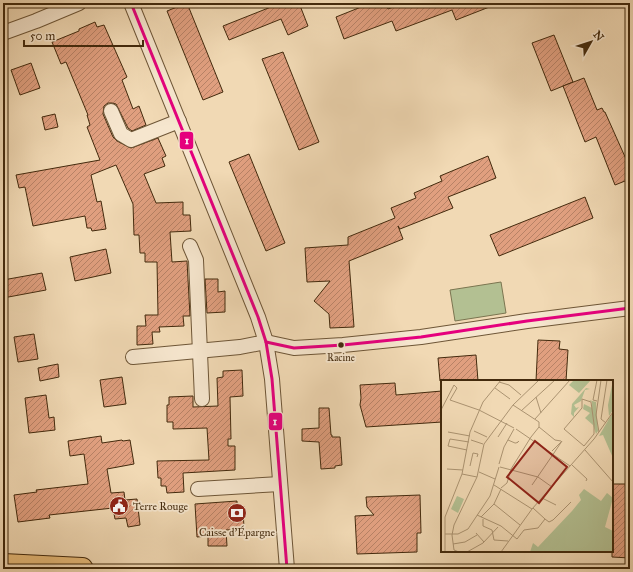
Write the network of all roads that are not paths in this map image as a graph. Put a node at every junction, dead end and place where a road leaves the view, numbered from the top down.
1 (79, 3) edge
2 (131, 3) edge
3 (3, 34) edge
4 (111, 111) dead end
5 (179, 121) junction
6 (190, 246) dead end
7 (630, 308) edge
8 (266, 342) junction
9 (199, 351) junction
10 (133, 357) dead end
11 (202, 399) dead end
12 (280, 484) junction
13 (198, 489) dead end
14 (3, 565) edge
15 (82, 569) edge
16 (287, 569) edge

1 - 3 street
2 - 5 street
4 - 5 street
5 - 8 street
6 - 9 street
7 - 8 street
8 - 9 street
8 - 12 street
9 - 10 street
9 - 11 street
12 - 13 street
12 - 16 street
14 - 15 main road

